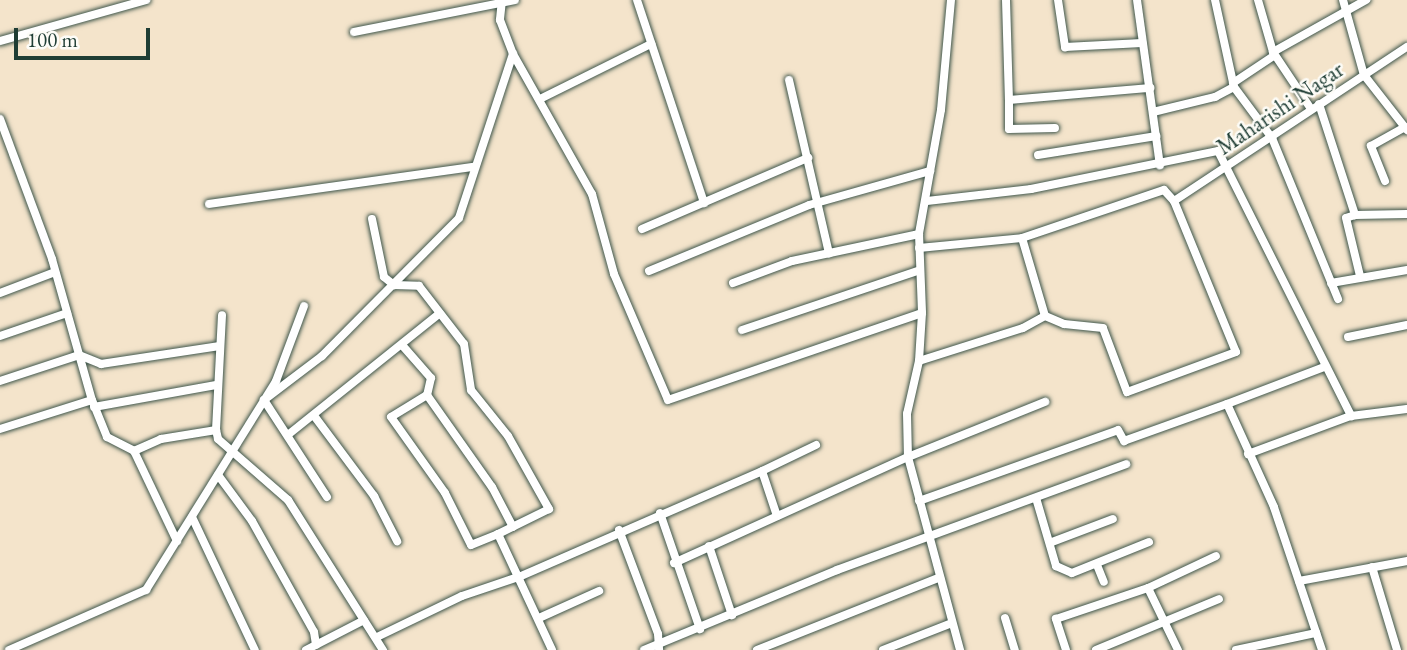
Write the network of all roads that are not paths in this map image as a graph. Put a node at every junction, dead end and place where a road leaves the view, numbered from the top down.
1 (146, 0) edge
2 (515, 0) edge
3 (637, 0) edge
4 (951, 0) edge
5 (1006, 0) edge
6 (1058, 0) edge
7 (1137, 0) edge
8 (1215, 0) edge
9 (1258, 0) edge
10 (1343, 0) edge
11 (1366, 0) edge
12 (501, 2) edge
13 (1348, 14) junction
14 (354, 32) dead end
15 (0, 41) edge
16 (1142, 43) junction
17 (651, 44) junction
18 (1407, 47) edge
19 (513, 54) junction
20 (1274, 54) junction
21 (1364, 75) junction
22 (789, 80) dead end
23 (1233, 85) junction
24 (1150, 88) junction
25 (542, 98) junction
26 (1009, 100) junction
27 (1315, 107) junction
28 (1153, 112) junction
29 (0, 119) edge
30 (1055, 128) dead end
31 (1406, 128) edge
32 (1156, 136) junction
33 (1272, 138) junction
34 (1038, 155) dead end
35 (808, 158) junction
36 (1160, 165) junction
37 (473, 167) junction
38 (1227, 167) junction
39 (930, 171) junction
40 (1385, 181) dead end
41 (927, 201) junction
42 (1174, 201) junction
43 (818, 202) junction
44 (704, 203) junction
45 (209, 204) dead end
46 (1407, 214) edge
47 (1355, 215) junction
48 (372, 219) dead end
49 (642, 229) dead end
50 (919, 234) junction
51 (1023, 238) junction
52 (919, 248) junction
53 (829, 253) junction
54 (1407, 270) edge
55 (649, 271) dead end
56 (917, 271) junction
57 (55, 272) junction
58 (1360, 276) junction
59 (733, 283) dead end
60 (1331, 283) junction
61 (394, 285) junction
62 (0, 293) edge
63 (1338, 299) dead end
64 (304, 306) dead end
65 (67, 313) junction
66 (440, 313) junction
67 (922, 313) junction
68 (222, 315) dead end
69 (1045, 316) junction
70 (1407, 325) edge
71 (742, 330) dead end
72 (0, 336) edge
73 (1348, 337) dead end
74 (402, 345) junction
75 (220, 346) junction
76 (79, 355) junction
77 (919, 361) junction
78 (1324, 367) junction
79 (0, 381) edge
80 (216, 386) junction
81 (427, 395) junction
82 (264, 400) junction
83 (1045, 402) dead end
84 (93, 403) junction
85 (1227, 404) junction
86 (1407, 409) edge
87 (315, 416) junction
88 (1351, 416) junction
89 (0, 429) edge
90 (216, 430) junction
91 (289, 434) junction
92 (816, 445) dead end
93 (233, 450) junction
94 (134, 451) junction
95 (1248, 454) junction
96 (908, 457) junction
97 (1126, 464) dead end
98 (762, 471) junction
99 (218, 475) junction
100 (327, 497) dead end
101 (1036, 498) junction
102 (919, 500) junction
103 (660, 513) junction
104 (777, 516) junction
105 (192, 517) junction
106 (1113, 519) dead end
107 (513, 527) junction
108 (619, 530) junction
109 (498, 534) junction
110 (929, 536) junction
111 (177, 541) junction
112 (397, 541) dead end
113 (1052, 542) junction
114 (1149, 542) dead end
115 (709, 546) junction
116 (1216, 556) dead end
117 (1407, 561) edge
118 (674, 563) junction
119 (1097, 565) junction
120 (1372, 567) junction
121 (521, 576) junction
122 (940, 577) junction
123 (1299, 581) junction
124 (1104, 582) dead end
125 (1148, 588) junction
126 (599, 591) dead end
127 (1219, 599) dead end
128 (732, 615) junction
129 (538, 618) junction
130 (1005, 618) dead end
131 (364, 620) junction
132 (952, 622) junction
133 (1165, 624) junction
134 (700, 629) junction
135 (1316, 633) junction
136 (377, 637) junction
137 (316, 645) junction
138 (659, 648) edge
139 (9, 650) edge
140 (255, 650) edge
141 (306, 650) edge
142 (383, 650) edge
143 (552, 650) edge
144 (644, 650) edge
145 (757, 650) edge
146 (883, 650) edge
147 (960, 650) edge
148 (1015, 650) edge
149 (1066, 650) edge
150 (1096, 650) edge
151 (1178, 650) edge
152 (1236, 650) edge
153 (1322, 650) edge
154 (1397, 650) edge

1 - 15 street
2 - 12 street
3 - 17 street
4 - 39 street
5 - 26 street
6 - 16 street
7 - 16 street
8 - 23 street
9 - 20 street
10 - 13 street
11 - 13 street
12 - 14 street
12 - 19 street
13 - 20 street
13 - 21 street
16 - 24 street
17 - 25 street
17 - 44 street
18 - 21 street, Maharishi Nagar
19 - 25 street
19 - 37 street
20 - 23 street
20 - 27 street
21 - 27 street, Maharishi Nagar
21 - 31 street
22 - 35 street
23 - 28 street
23 - 33 street
24 - 26 street
24 - 28 street
25 - 67 street
26 - 30 street
27 - 33 street, Maharishi Nagar
27 - 47 street
28 - 32 street
29 - 57 street
31 - 40 street
32 - 34 street
32 - 36 street
33 - 38 street, Maharishi Nagar
33 - 60 street
35 - 43 street
35 - 44 street
36 - 38 street
36 - 41 street
37 - 45 street
37 - 61 street
38 - 42 street, Maharishi Nagar
38 - 78 street
39 - 41 street
39 - 43 street
41 - 50 street
42 - 51 street
42 - 69 street
43 - 53 street
43 - 55 street
44 - 49 street
46 - 47 street
47 - 58 street
48 - 61 street
50 - 52 street
50 - 53 street
51 - 52 street
51 - 69 street
52 - 56 street
53 - 59 street
54 - 58 street
56 - 67 street
56 - 71 street
57 - 62 street
57 - 65 street
58 - 60 street
60 - 63 street
61 - 66 street
61 - 82 street
64 - 82 street
65 - 72 street
65 - 76 street
66 - 74 street
66 - 107 street
67 - 77 street
68 - 75 street
69 - 77 street
70 - 73 street
74 - 81 street
74 - 87 street
75 - 76 street
75 - 80 street
76 - 79 street
76 - 84 street
77 - 96 street
78 - 85 street
78 - 88 street
80 - 84 street
80 - 90 street
81 - 107 street
81 - 109 street
82 - 91 street
82 - 93 street
83 - 96 street
84 - 89 street
84 - 94 street
85 - 95 street
85 - 102 street
86 - 88 street
87 - 91 street
87 - 112 street
88 - 95 street
90 - 93 street
90 - 94 street
91 - 100 street
92 - 98 street
93 - 99 street
93 - 131 street
94 - 111 street
95 - 123 street
96 - 102 street
96 - 104 street
97 - 101 street
98 - 103 street
98 - 104 street
99 - 105 street
99 - 137 street
101 - 110 street
101 - 113 street
102 - 110 street
103 - 108 street
103 - 118 street
104 - 115 street
105 - 111 street
105 - 140 street
106 - 113 street
107 - 109 street
108 - 121 street
108 - 138 street
109 - 121 street
110 - 122 street
110 - 128 street
111 - 139 street
113 - 119 street
114 - 119 street
115 - 118 street
115 - 128 street
116 - 125 street
117 - 120 street
118 - 134 street
119 - 124 street
120 - 123 street
120 - 154 street
121 - 129 street
121 - 136 street
122 - 132 street
122 - 145 street
123 - 135 street
125 - 133 street
125 - 149 street
126 - 129 street
127 - 133 street
128 - 134 street
129 - 143 street
130 - 148 street
131 - 136 street
131 - 137 street
132 - 146 street
132 - 147 street
133 - 150 street
133 - 151 street
134 - 138 street
135 - 152 street
135 - 153 street
136 - 142 street
137 - 141 street
138 - 144 street

